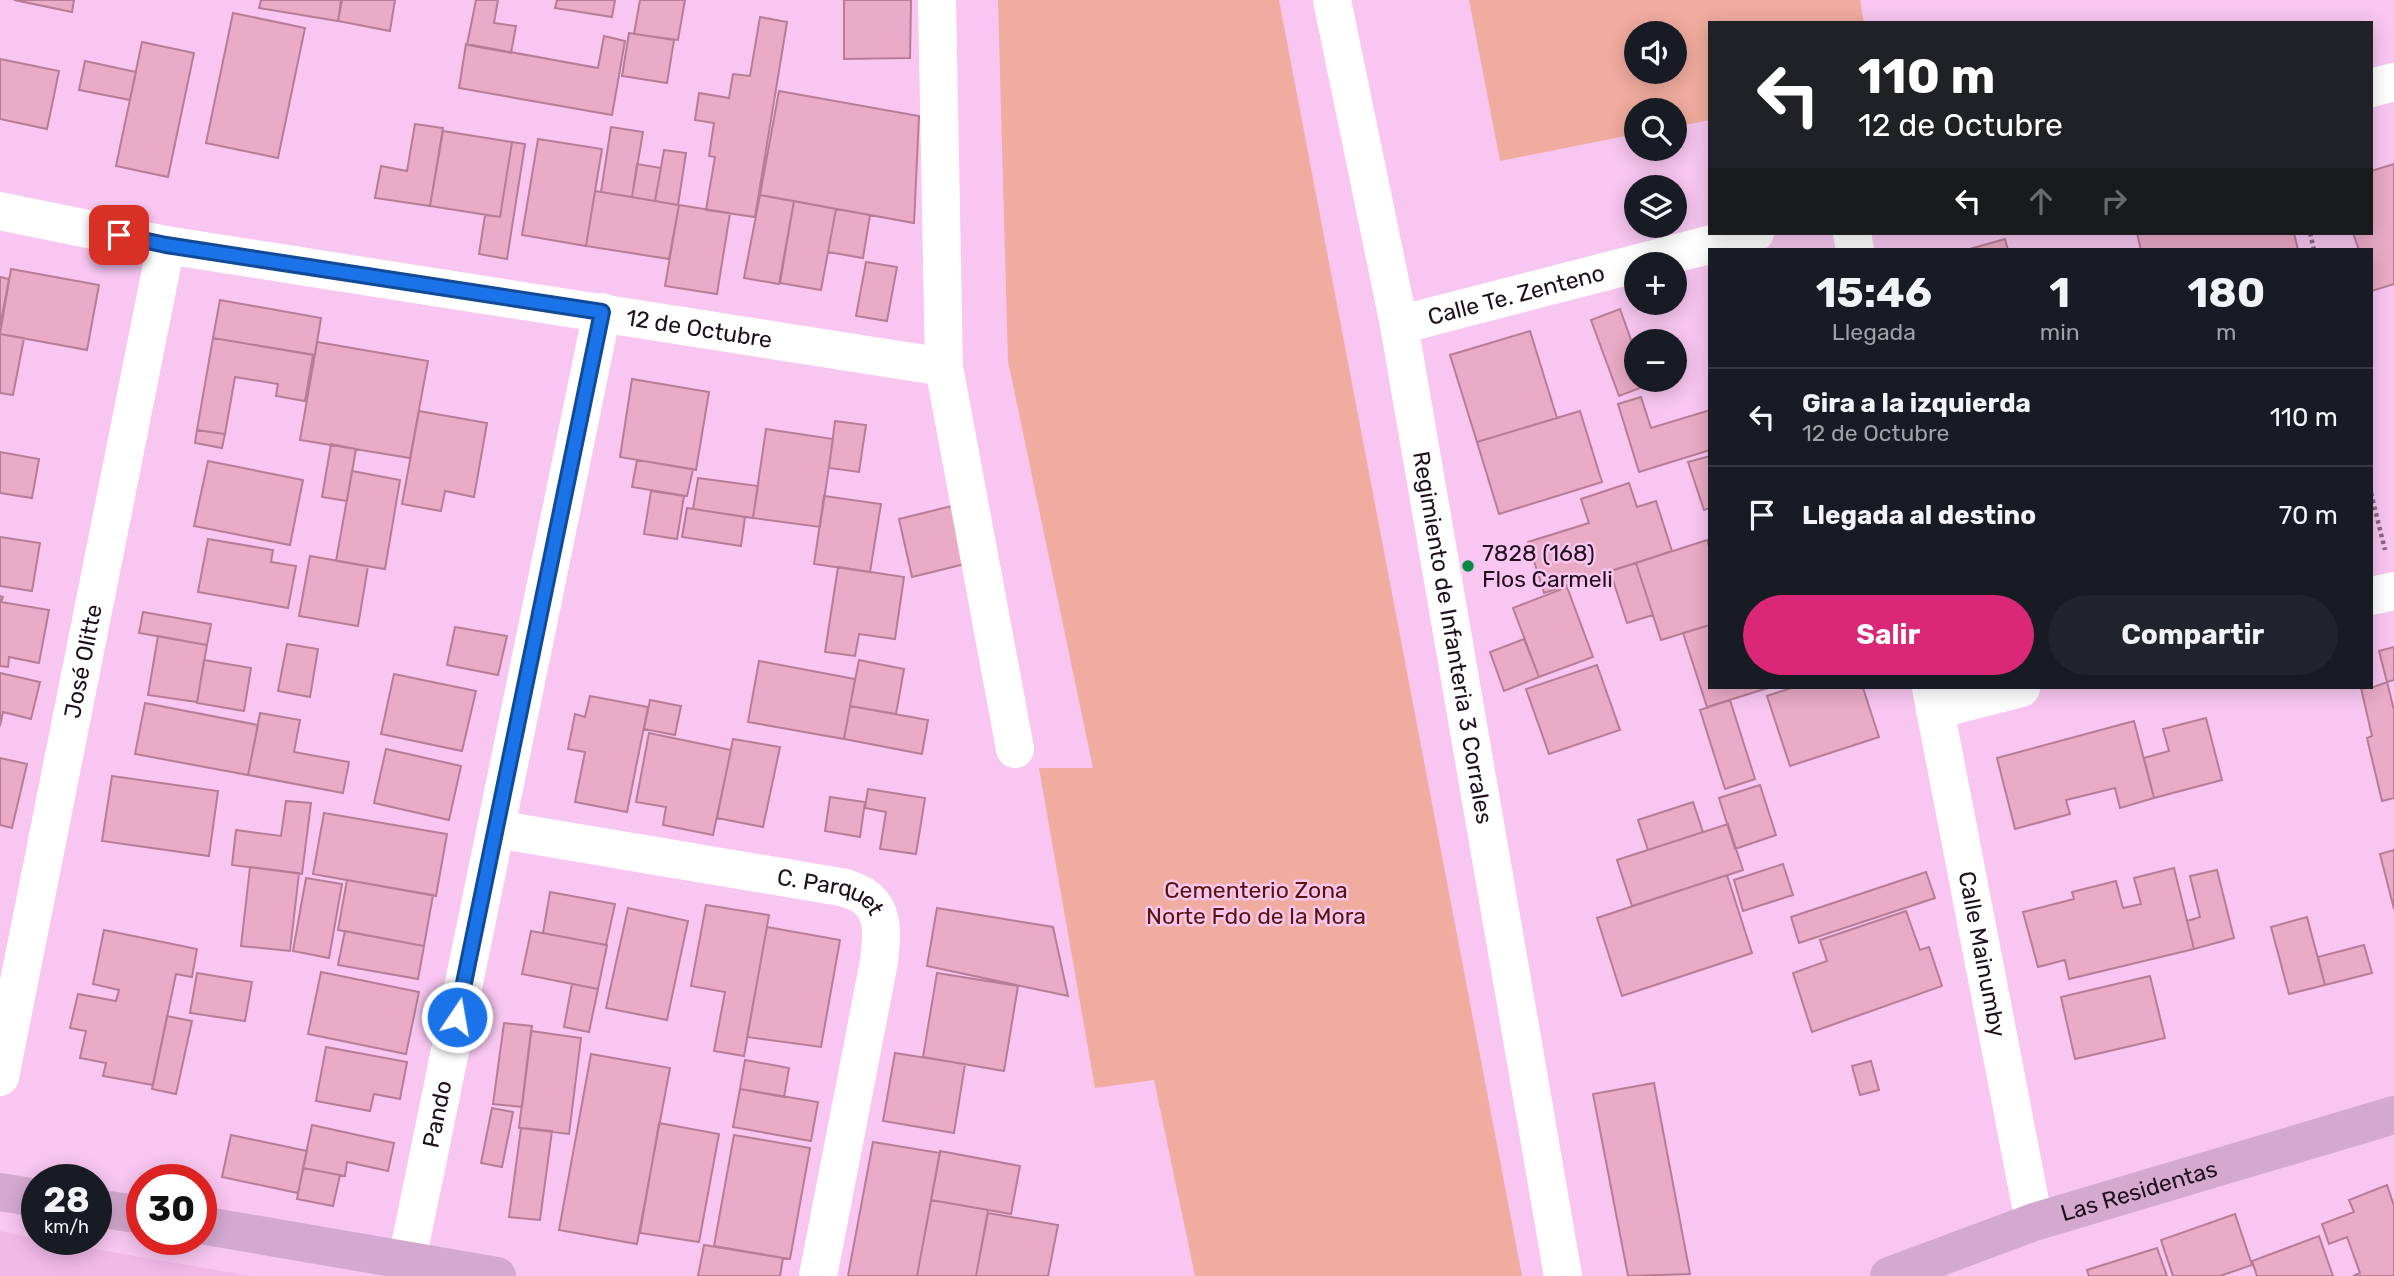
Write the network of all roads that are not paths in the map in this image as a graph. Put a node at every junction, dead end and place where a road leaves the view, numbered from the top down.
1 (937, 0) edge
2 (1332, 0) edge
3 (2394, 82) edge
4 (2373, 87) edge
5 (0, 211) edge
6 (1747, 235) edge
7 (166, 245) junction
8 (602, 312) junction
9 (1399, 325) junction
10 (944, 368) junction
11 (2394, 591) edge
12 (2373, 596) edge
13 (2013, 689) edge
14 (1933, 699) edge
15 (1015, 749) dead end
16 (496, 829) junction
17 (0, 1077) edge
18 (2394, 1115) edge
19 (0, 1192) edge
20 (21, 1195) edge
21 (2034, 1222) junction
22 (217, 1228) edge
23 (407, 1260) junction
24 (497, 1276) edge
25 (818, 1276) edge
26 (1563, 1276) edge
27 (1889, 1276) edge

1 - 10 street
2 - 9 street, Regimiento de Infanteria 3 Corrales
3 - 4 street
5 - 7 street, 12 de Octubre
6 - 9 street, Calle Te. Zenteno
7 - 8 street, 12 de Octubre
7 - 17 street, José Olitte
8 - 10 street, 12 de Octubre
8 - 16 street, Pando
9 - 26 street, Regimiento de Infanteria 3 Corrales
10 - 15 street
11 - 12 street
13 - 14 street
14 - 21 street, Calle Mainumby
16 - 23 street, Pando
16 - 25 street, C. Parquet
18 - 21 main road, Las Residentas
19 - 20 main road
21 - 27 main road, Las Residentas
22 - 23 main road
23 - 24 main road

